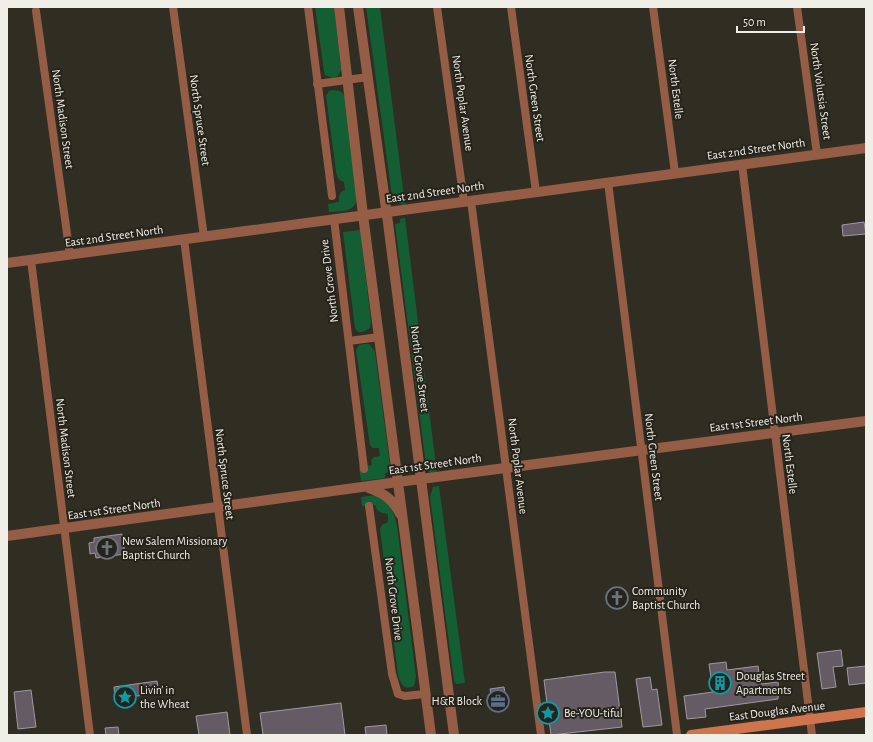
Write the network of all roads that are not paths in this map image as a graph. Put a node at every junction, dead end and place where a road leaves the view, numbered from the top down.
1 (173, 7) edge
2 (308, 7) edge
3 (339, 7) edge
4 (358, 7) edge
5 (437, 7) edge
6 (511, 7) edge
7 (653, 7) edge
8 (797, 7) edge
9 (36, 11) dead end
10 (368, 77) junction
11 (348, 80) junction
12 (317, 84) junction
13 (866, 148) edge
14 (817, 154) junction
15 (742, 164) junction
16 (674, 173) junction
17 (608, 182) junction
18 (536, 192) junction
19 (332, 196) dead end
20 (468, 201) junction
21 (387, 212) junction
22 (363, 215) junction
23 (334, 219) junction
24 (204, 237) junction
25 (184, 239) junction
26 (70, 254) junction
27 (31, 260) junction
28 (7, 263) edge
29 (379, 337) junction
30 (349, 341) junction
31 (866, 420) edge
32 (774, 432) junction
33 (641, 450) junction
34 (506, 468) junction
35 (364, 469) dead end
36 (421, 479) junction
37 (398, 482) junction
38 (367, 487) junction
39 (370, 506) dead end
40 (217, 507) junction
41 (403, 521) junction
42 (64, 528) junction
43 (7, 536) edge
44 (425, 694) junction
45 (866, 712) edge
46 (810, 719) junction
47 (90, 735) edge
48 (247, 735) edge
49 (431, 735) edge
50 (454, 735) edge
51 (541, 735) edge
52 (677, 735) edge
53 (691, 735) edge
54 (812, 735) edge

1 - 24 street, North Spruce Street
2 - 12 street
3 - 11 street
4 - 10 street, North Grove Street
5 - 20 street, North Poplar Avenue
6 - 18 street, North Green Street
7 - 16 street, North Estelle
8 - 14 street, North Volutsia Street
9 - 26 street, North Madison Street
10 - 11 street
10 - 21 street, North Grove Street
11 - 12 street
11 - 22 street
12 - 19 street
13 - 14 street, East 2nd Street North
14 - 15 street, East 2nd Street North
15 - 16 street, East 2nd Street North
15 - 32 street, North Estelle
16 - 17 street, East 2nd Street North
17 - 18 street, East 2nd Street North
17 - 33 street, North Green Street
18 - 20 street, East 2nd Street North
20 - 21 street, East 2nd Street North
20 - 34 street, North Poplar Avenue
21 - 22 street, East 2nd Street North
21 - 36 street, North Grove Street
22 - 23 street, East 2nd Street North
22 - 29 street
23 - 24 street, East 2nd Street North
23 - 30 street, North Grove Drive
24 - 25 street, East 2nd Street North
25 - 26 street, East 2nd Street North
25 - 40 street, North Spruce Street
26 - 27 street, East 2nd Street North
27 - 28 street, East 2nd Street North
27 - 42 street, North Madison Street
29 - 30 street
29 - 37 street
30 - 35 street, North Grove Drive
31 - 32 street, East 1st Street North
32 - 33 street, East 1st Street North
32 - 46 street, North Estelle
33 - 34 street, East 1st Street North
33 - 52 street, North Green Street
34 - 36 street, East 1st Street North
34 - 51 street, North Poplar Avenue
36 - 37 street, East 1st Street North
36 - 50 street, North Grove Street
37 - 38 street, East 1st Street North
37 - 41 street
38 - 40 street, East 1st Street North
38 - 41 street
39 - 44 street, North Grove Drive
40 - 42 street, East 1st Street North
40 - 48 street, North Spruce Street
41 - 44 street
42 - 43 street, East 1st Street North
42 - 47 street, North Madison Street
44 - 49 street
45 - 46 main road, East Douglas Avenue
46 - 53 main road, East Douglas Avenue
46 - 54 street, North Estelle

